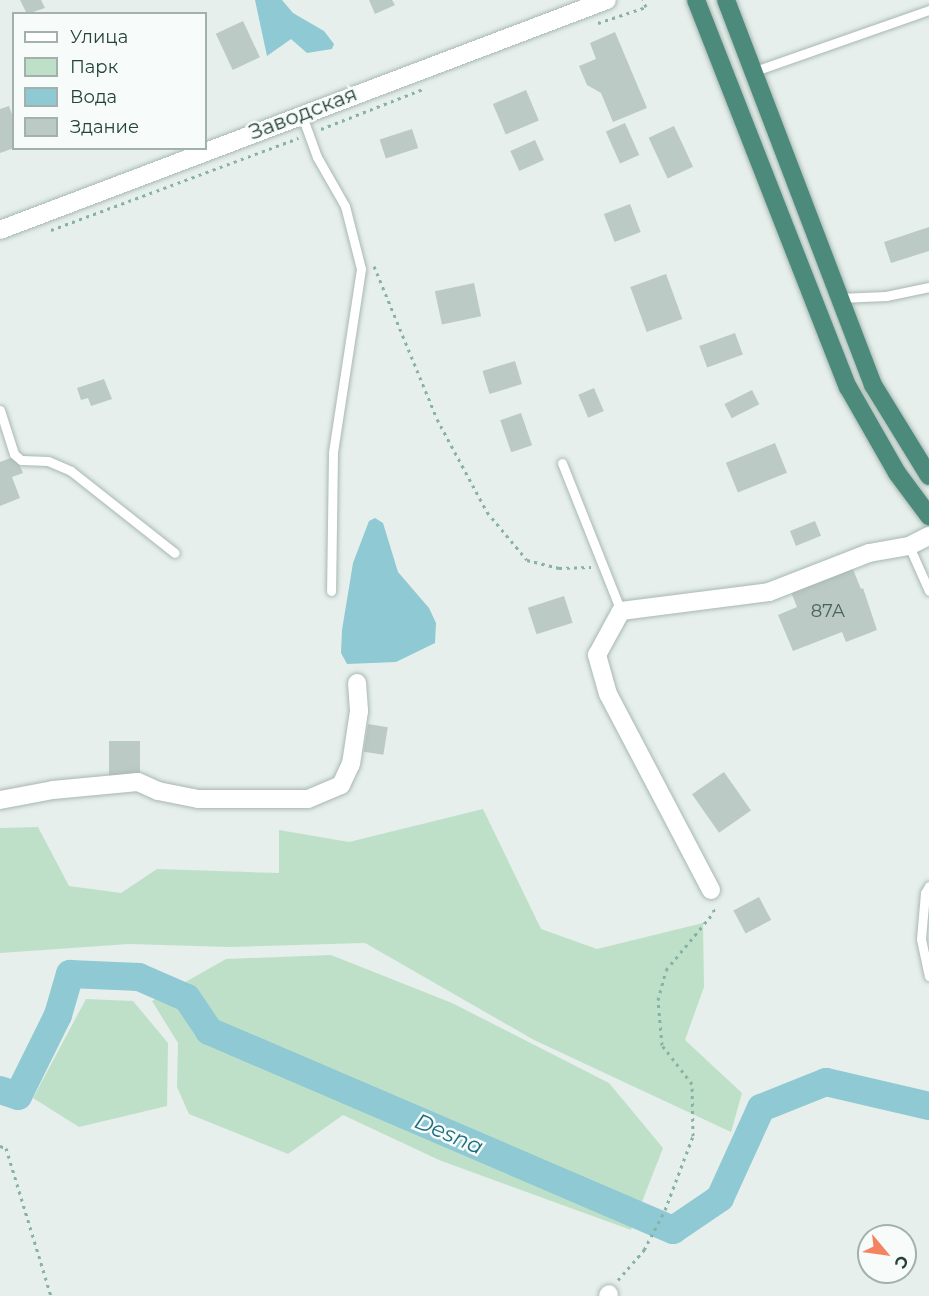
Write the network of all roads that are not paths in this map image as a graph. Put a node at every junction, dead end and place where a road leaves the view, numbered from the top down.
1 (607, 0) edge
2 (696, 0) edge
3 (726, 0) edge
4 (929, 10) edge
5 (752, 72) junction
6 (301, 113) junction
7 (206, 150) edge
8 (207, 150) edge
9 (0, 230) edge
10 (929, 287) edge
11 (837, 298) junction
12 (0, 410) edge
13 (562, 463) dead end
14 (929, 476) edge
15 (929, 516) edge
16 (929, 536) edge
17 (909, 546) junction
18 (175, 552) dead end
19 (331, 591) dead end
20 (929, 591) edge
21 (621, 611) junction
22 (357, 682) dead end
23 (0, 800) edge
24 (929, 886) edge
25 (711, 890) road end
26 (929, 976) edge

1 - 6 street, Заводская
2 - 15 highway
3 - 5 highway
4 - 5 lane
5 - 11 highway
6 - 8 street, Заводская
6 - 19 lane
7 - 9 street, Заводская
10 - 11 lane
11 - 14 highway
12 - 18 lane
13 - 21 lane
16 - 17 street
17 - 20 lane
17 - 21 street
21 - 25 street
22 - 23 street
24 - 26 lane

